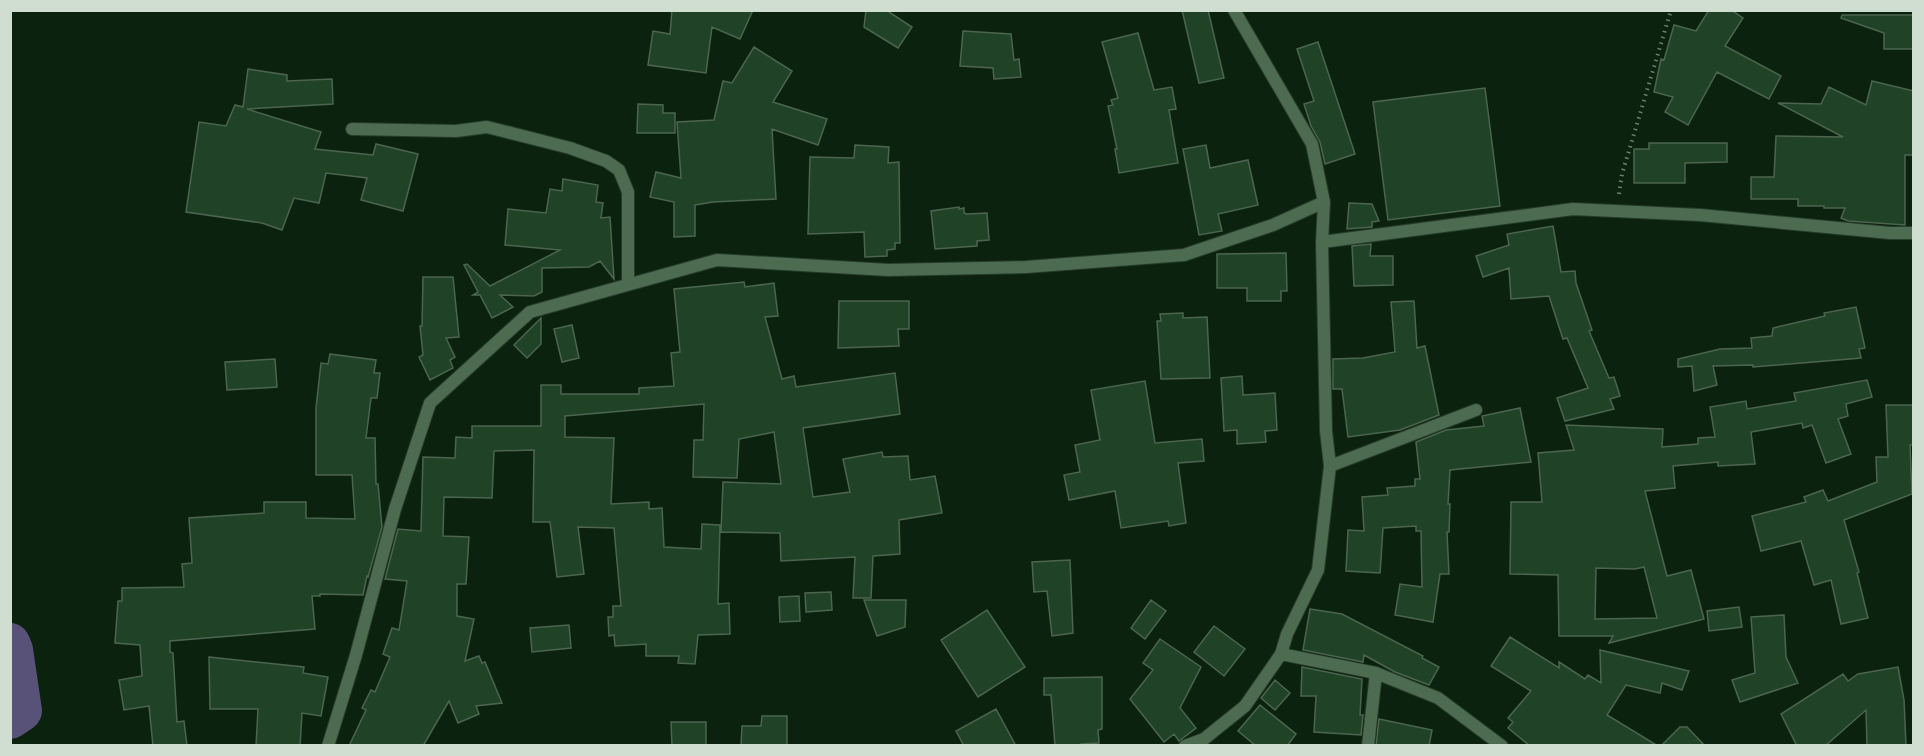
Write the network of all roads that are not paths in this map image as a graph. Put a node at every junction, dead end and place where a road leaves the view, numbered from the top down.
1 (1234, 10) edge
2 (352, 129) dead end
3 (1324, 202) junction
4 (1914, 233) edge
5 (1322, 242) junction
6 (628, 284) junction
7 (1476, 410) dead end
8 (1330, 465) junction
9 (1281, 654) junction
10 (1376, 672) junction
11 (328, 746) edge
12 (1185, 746) edge
13 (1368, 746) edge
14 (1502, 746) edge

1 - 3 street
2 - 6 street
3 - 5 street
3 - 6 street
4 - 5 street
5 - 8 street
6 - 11 street
7 - 8 street
8 - 9 street
9 - 10 street
9 - 12 street
10 - 13 street
10 - 14 street

